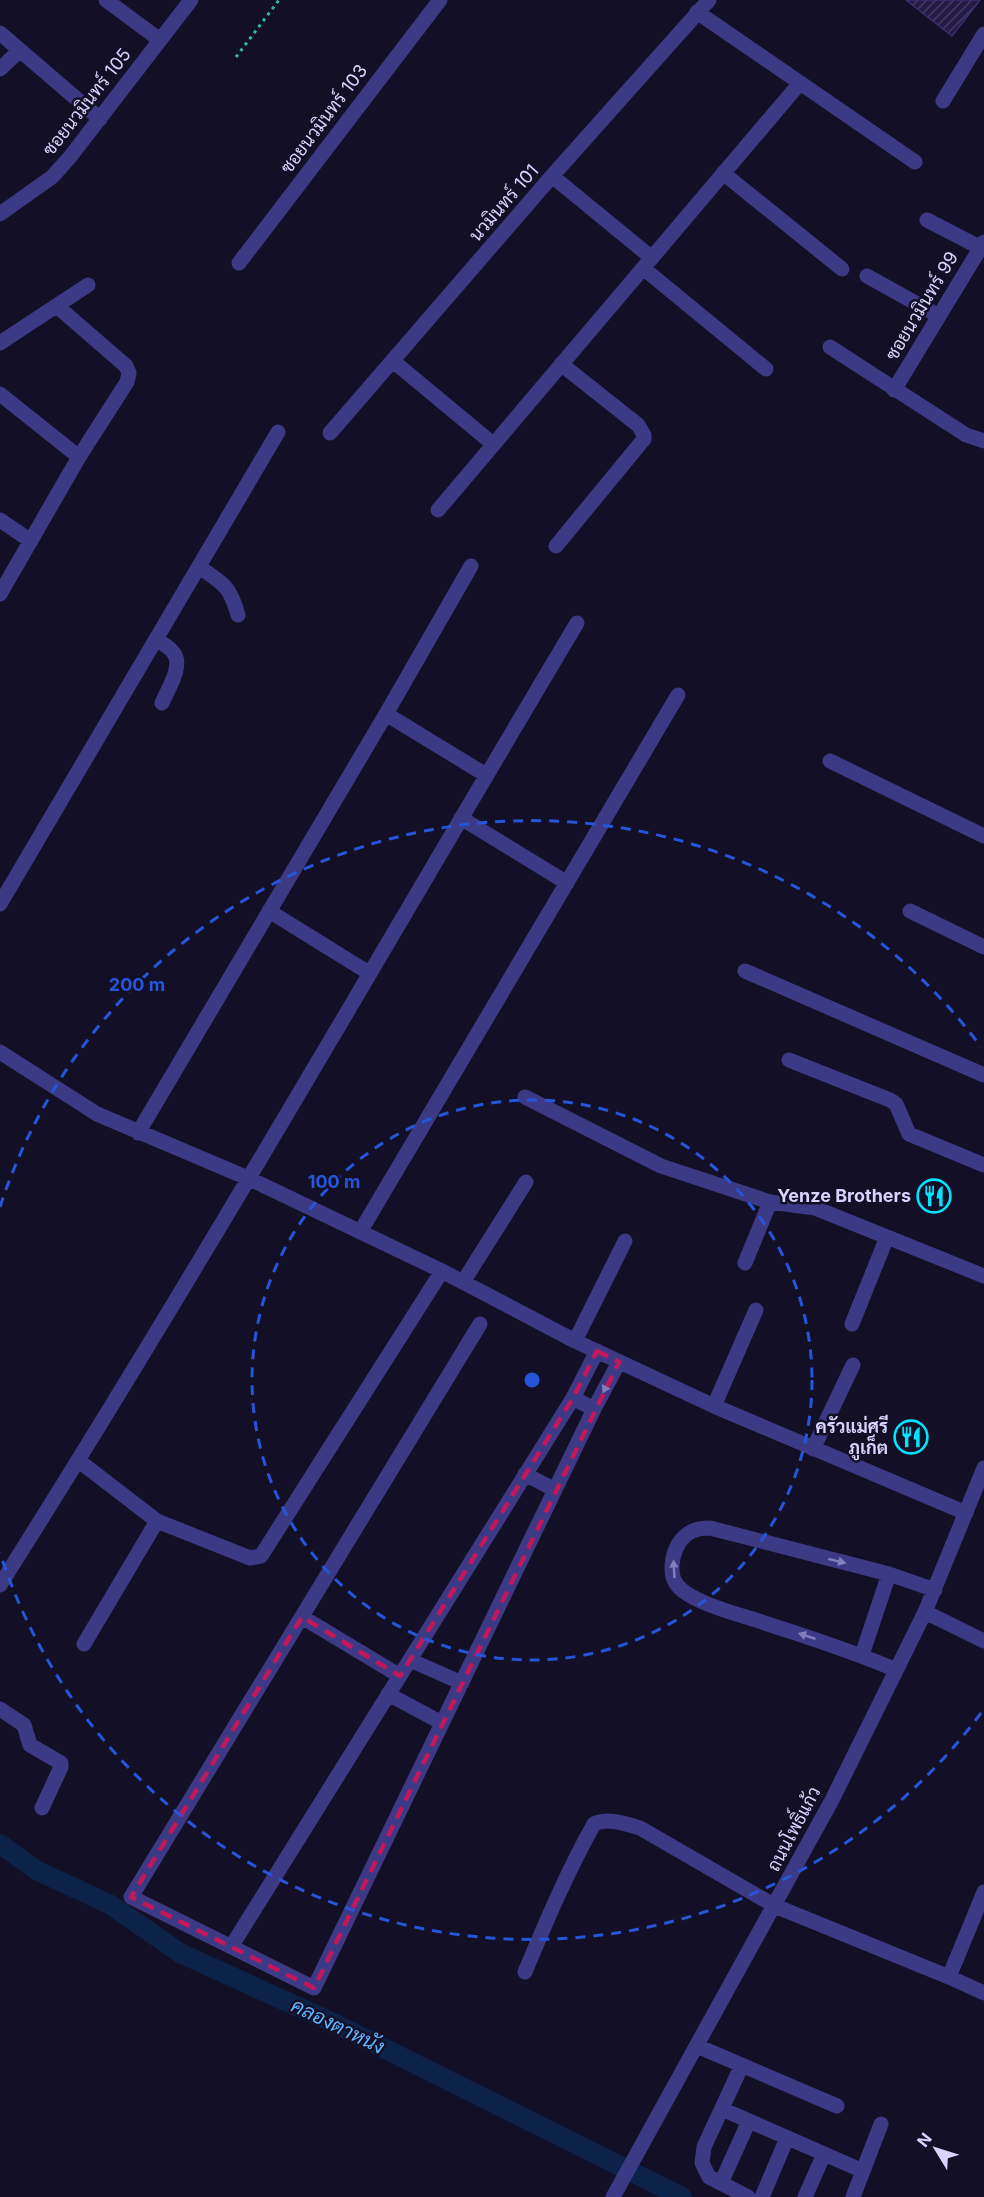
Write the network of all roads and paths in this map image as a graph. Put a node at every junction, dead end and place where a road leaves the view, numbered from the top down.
1 (106, 0) edge
2 (191, 0) edge
3 (279, 0) edge
4 (440, 0) edge
5 (709, 0) edge
6 (698, 12) junction
7 (0, 33) edge
8 (984, 34) edge
9 (160, 40) junction
10 (19, 51) junction
11 (236, 57) dead end
12 (0, 69) edge
13 (800, 82) junction
14 (943, 101) dead end
15 (100, 119) junction
16 (915, 162) dead end
17 (723, 173) junction
18 (552, 176) junction
19 (0, 214) edge
20 (927, 220) dead end
21 (982, 245) edge
22 (239, 263) dead end
23 (647, 263) junction
24 (842, 269) dead end
25 (867, 276) dead end
26 (88, 285) dead end
27 (58, 307) junction
28 (939, 316) junction
29 (0, 343) edge
30 (830, 347) dead end
31 (393, 361) junction
32 (561, 364) junction
33 (766, 369) dead end
34 (894, 390) junction
35 (0, 394) edge
36 (278, 432) dead end
37 (330, 433) dead end
38 (984, 441) edge
39 (493, 444) junction
40 (80, 456) junction
41 (438, 510) dead end
42 (0, 520) edge
43 (31, 541) junction
44 (556, 546) dead end
45 (471, 566) dead end
46 (199, 567) junction
47 (0, 594) edge
48 (238, 615) dead end
49 (577, 623) dead end
50 (157, 639) junction
51 (678, 695) dead end
52 (162, 703) dead end
53 (386, 714) junction
54 (830, 761) dead end
55 (486, 775) junction
56 (461, 818) junction
57 (984, 836) edge
58 (567, 883) junction
59 (0, 904) edge
60 (269, 911) junction
61 (910, 911) dead end
62 (984, 947) edge
63 (746, 971) dead end
64 (369, 973) junction
65 (0, 1052) edge
66 (789, 1060) dead end
67 (984, 1075) edge
68 (525, 1097) dead end
69 (138, 1133) junction
70 (984, 1165) edge
71 (250, 1179) junction
72 (526, 1182) dead end
73 (770, 1202) junction
74 (360, 1232) junction
75 (887, 1237) junction
76 (625, 1241) dead end
77 (745, 1263) dead end
78 (442, 1271) junction
79 (984, 1276) edge
80 (464, 1282) junction
81 (756, 1310) dead end
82 (480, 1324) dead end
83 (852, 1324) dead end
84 (575, 1341) junction
85 (597, 1351) junction
86 (619, 1362) junction
87 (853, 1365) dead end
88 (573, 1398) junction
89 (714, 1406) junction
90 (594, 1409) junction
91 (813, 1449) junction
92 (79, 1461) junction
93 (984, 1468) edge
94 (525, 1474) junction
95 (555, 1490) junction
96 (966, 1513) junction
97 (156, 1521) junction
98 (889, 1574) junction
99 (0, 1585) edge
100 (935, 1590) junction
101 (925, 1612) junction
102 (302, 1617) junction
103 (984, 1641) edge
104 (84, 1644) dead end
105 (862, 1655) junction
106 (410, 1660) junction
107 (896, 1670) junction
108 (400, 1676) junction
109 (462, 1683) junction
110 (388, 1695) junction
111 (0, 1709) edge
112 (442, 1723) junction
113 (42, 1808) dead end
114 (984, 1892) edge
115 (775, 1906) junction
116 (231, 1947) junction
117 (525, 1972) dead end
118 (949, 1977) junction
119 (984, 1993) edge
120 (697, 2046) junction
121 (742, 2065) junction
122 (837, 2106) dead end
123 (722, 2109) junction
124 (749, 2121) junction
125 (881, 2124) dead end
126 (787, 2138) junction
127 (824, 2154) junction
128 (863, 2171) junction
129 (721, 2183) junction
130 (615, 2194) edge
131 (748, 2197) edge
132 (762, 2197) edge
133 (805, 2197) edge
134 (853, 2197) edge

1 - 9 street
2 - 9 street, ซอยนวมินทร์ 105
3 - 11 path
4 - 22 street, ซอยนวมินทร์ 103
5 - 6 street, นวมินทร์ 101
6 - 13 street
6 - 18 street, นวมินทร์ 101
7 - 10 street
8 - 14 street
9 - 15 street, ซอยนวมินทร์ 105
10 - 12 street
10 - 15 street
13 - 16 street
13 - 17 street
15 - 19 street, ซอยนวมินทร์ 105
17 - 23 street
17 - 24 street
18 - 23 street
18 - 31 street, นวมินทร์ 101
20 - 21 street
21 - 28 street, ซอยนวมินทร์ 99
23 - 32 street
23 - 33 street
25 - 28 street
26 - 27 street
27 - 29 street
27 - 40 street
28 - 34 street, ซอยนวมินทร์ 99
30 - 34 street
31 - 37 street, นวมินทร์ 101
31 - 39 street
32 - 39 street
32 - 44 street
34 - 38 street
35 - 40 street
36 - 46 street
39 - 41 street
40 - 43 street
42 - 43 street
43 - 47 street
45 - 53 street
46 - 48 street
46 - 50 street
49 - 55 street
50 - 52 street
50 - 59 street
51 - 58 street
53 - 55 street
53 - 60 street
54 - 57 street
55 - 56 street
56 - 58 street
56 - 64 street
58 - 74 street
60 - 64 street
60 - 69 street
61 - 62 street
63 - 67 street
64 - 71 street
65 - 69 street
66 - 70 street
68 - 73 street
69 - 71 street
71 - 74 street
71 - 92 street
72 - 80 street
73 - 75 street
73 - 77 street
74 - 78 street
75 - 79 street
75 - 83 street
76 - 84 street
78 - 80 street
78 - 97 street
80 - 84 street
81 - 89 street
82 - 102 street
84 - 85 street
85 - 86 street
85 - 88 street
86 - 89 street
86 -> 90 street
87 - 91 street
88 - 90 street
88 - 94 street
89 - 91 street
90 - 95 street
91 - 96 street
92 - 97 street
92 - 99 street
93 - 96 street, ถนนโพธิ์แก้ว
94 - 95 street
94 - 106 street
95 - 109 street
96 - 100 street, ถนนโพธิ์แก้ว
97 - 104 street
98 - 100 street
98 - 105 street
105 -> 98 street
100 - 101 street, ถนนโพธิ์แก้ว
101 - 103 street
101 - 107 street, ถนนโพธิ์แก้ว
102 - 108 street
102 - 116 street
105 - 107 street
106 - 108 street
106 - 109 street
107 - 115 street, ถนนโพธิ์แก้ว
108 - 110 street
109 - 112 street
110 - 112 street
110 - 116 street
111 - 113 street
112 - 116 street
114 - 118 street
115 - 117 street
115 - 118 street
115 - 120 street, ถนนโพธิ์แก้ว
118 - 119 street
120 - 121 street
120 - 130 street, ถนนโพธิ์แก้ว
121 - 122 street
121 - 123 street
123 - 124 street
123 - 129 street
124 - 126 street
124 - 129 street
125 - 128 street
126 - 127 street
126 - 132 street
127 - 128 street
127 - 133 street
128 - 134 street
129 - 131 street

